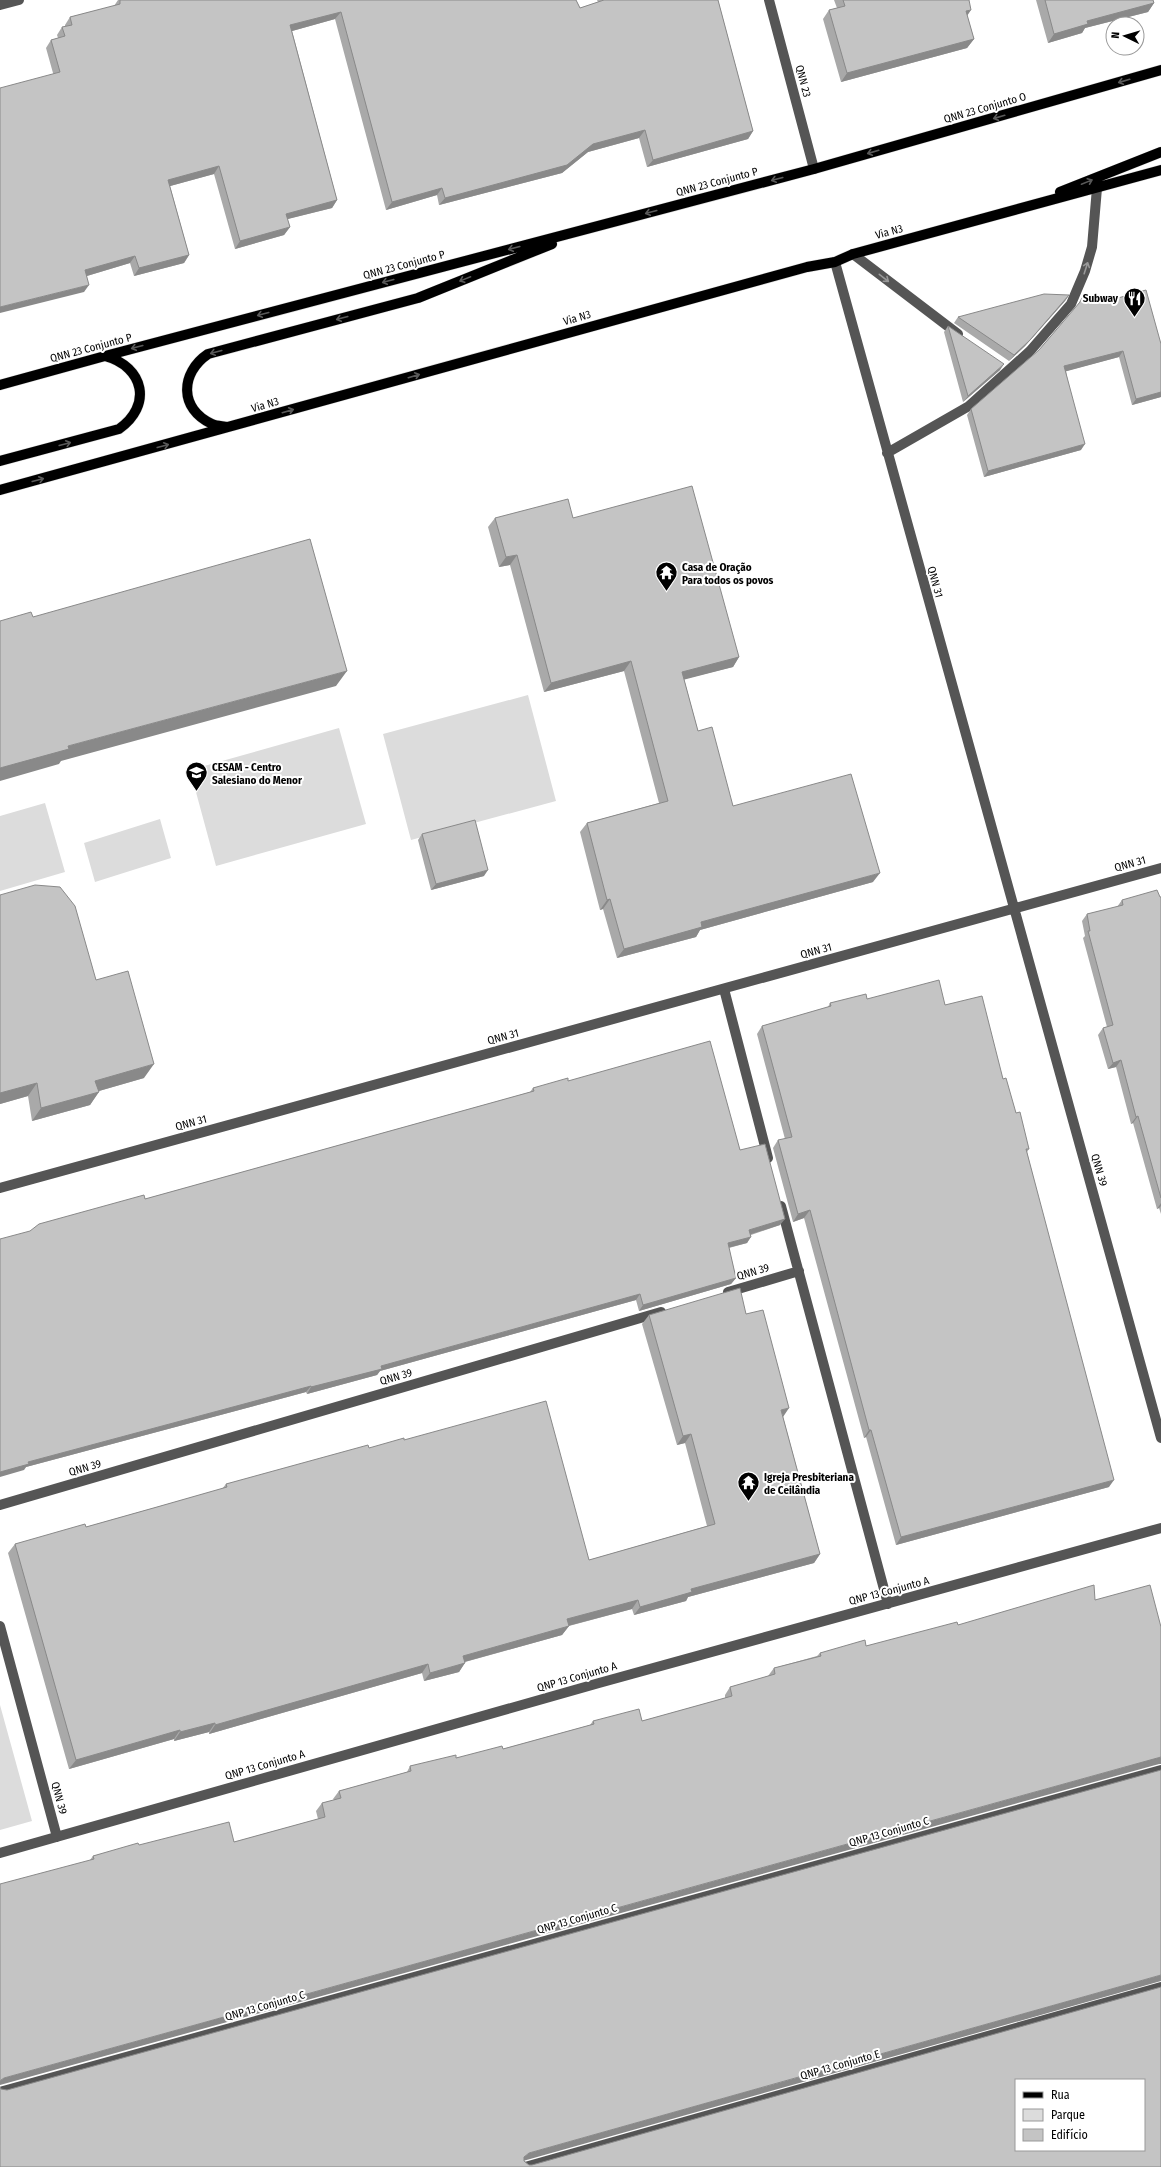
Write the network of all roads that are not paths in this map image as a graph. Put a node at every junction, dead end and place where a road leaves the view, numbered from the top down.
1 (18, 0) edge
2 (769, 0) edge
3 (0, 5) edge
4 (1161, 70) edge
5 (1161, 152) edge
6 (814, 169) junction
7 (1161, 170) edge
8 (1097, 188) junction
9 (1011, 211) junction
10 (592, 228) junction
11 (853, 254) junction
12 (835, 262) junction
13 (966, 340) edge
14 (105, 356) junction
15 (0, 386) edge
16 (229, 428) junction
17 (887, 452) junction
18 (0, 461) edge
19 (0, 490) edge
20 (1161, 868) edge
21 (1013, 909) junction
22 (724, 989) junction
23 (770, 1164) edge
24 (0, 1188) edge
25 (778, 1195) edge
26 (799, 1271) junction
27 (715, 1296) edge
28 (670, 1309) edge
29 (1161, 1438) edge
30 (0, 1505) edge
31 (1161, 1528) edge
32 (888, 1604) junction
33 (0, 1626) edge
34 (1161, 1770) edge
35 (57, 1837) junction
36 (0, 1853) edge
37 (1161, 1987) edge
38 (0, 2092) edge
39 (525, 2167) edge

1 - 3 street
2 - 6 street, QNN 23
4 -> 6 main road, QNN 23 Conjunto O
9 -> 5 main road
6 -> 10 main road, QNN 23 Conjunto P
7 - 8 main road, Via N3
8 - 9 main road, Via N3
17 -> 8 street
9 - 11 main road, Via N3
10 -> 14 main road, QNN 23 Conjunto P
10 -> 16 main road
11 - 12 main road, Via N3
11 -> 13 street
16 -> 12 main road, Via N3
12 - 17 street, QNN 31
14 - 15 main road, QNN 23 Conjunto P
18 -> 14 main road
19 -> 16 main road, Via N3
17 - 21 street, QNN 31
20 - 21 street, QNN 31
21 - 22 street, QNN 31
21 - 29 street, QNN 39
22 - 23 street
22 - 24 street, QNN 31
25 - 26 street
26 - 27 street, QNN 39
26 - 32 street
28 - 30 street, QNN 39
31 - 32 street, QNP 13 Conjunto A
32 - 35 street, QNP 13 Conjunto A
33 - 35 street, QNN 39
34 - 38 street, QNP 13 Conjunto C
35 - 36 street, QNP 13 Conjunto A
37 - 39 street, QNP 13 Conjunto E

